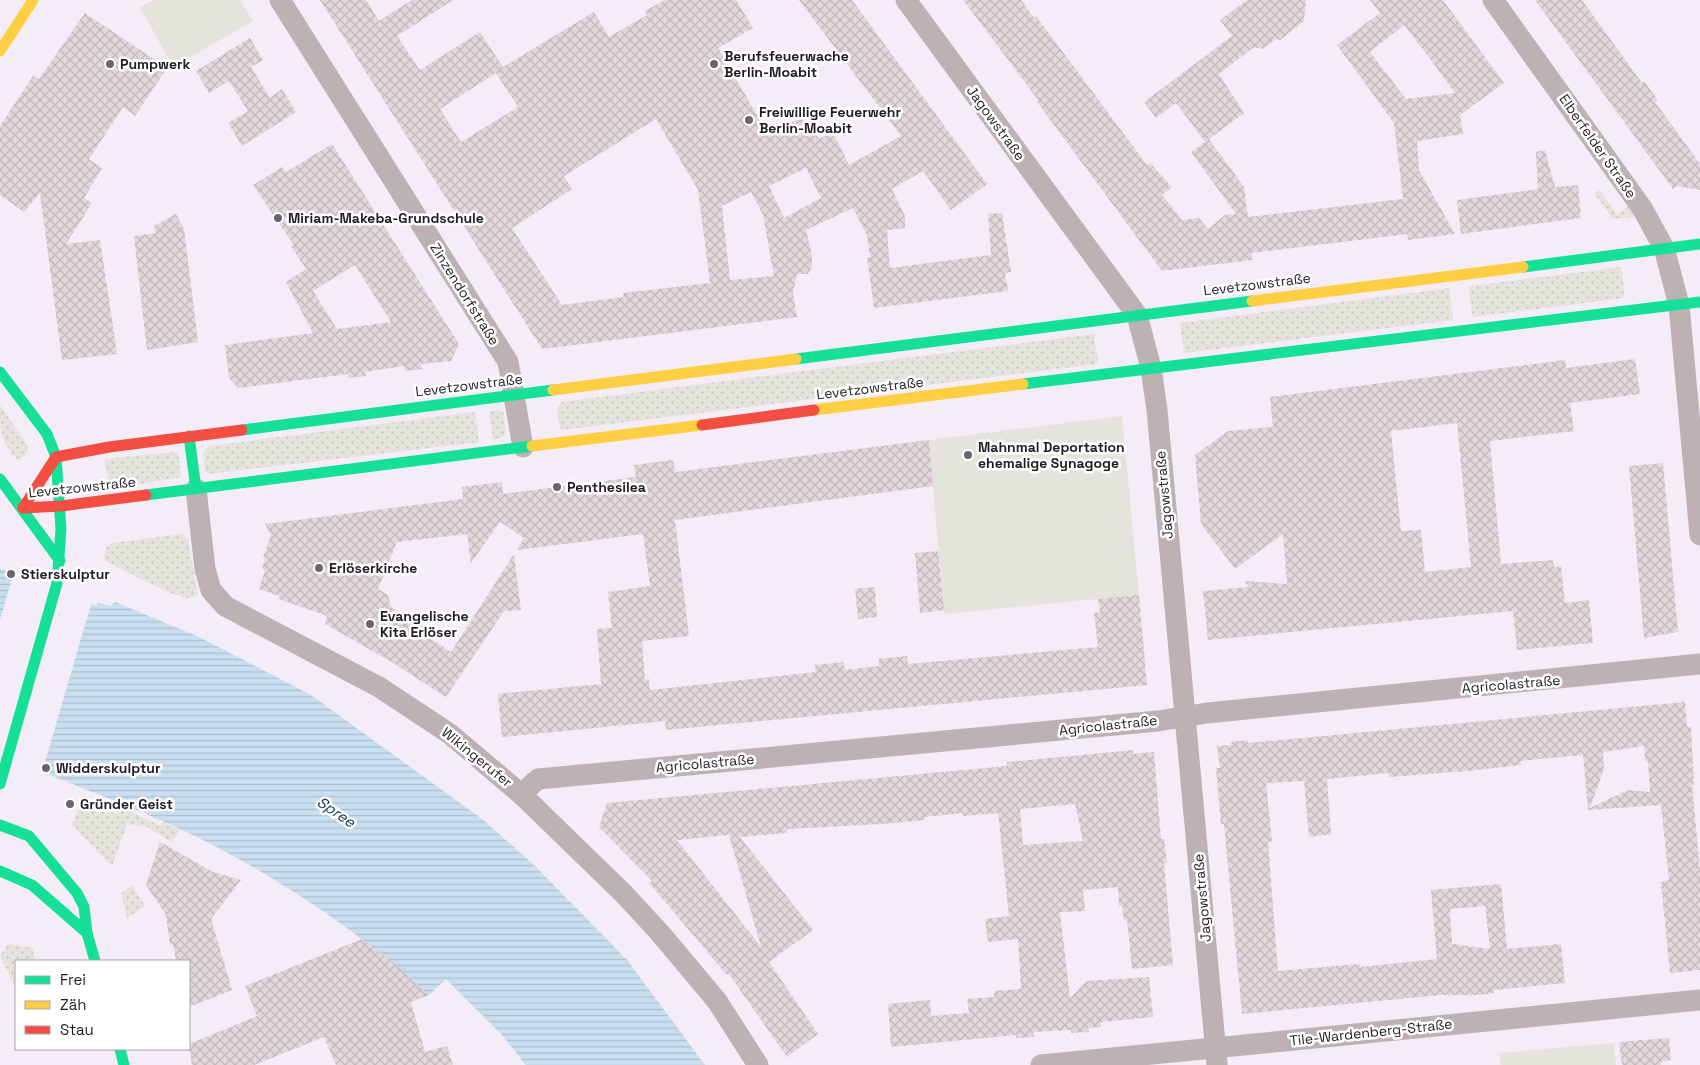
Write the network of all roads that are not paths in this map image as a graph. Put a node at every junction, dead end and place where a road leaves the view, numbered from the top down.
1 (33, 0) edge
2 (280, 0) edge
3 (906, 0) edge
4 (1493, 0) edge
5 (0, 51) edge
6 (1700, 244) edge
7 (1664, 248) junction
8 (1700, 302) edge
9 (1679, 304) junction
10 (1137, 315) junction
11 (1151, 368) junction
12 (0, 372) edge
13 (515, 394) junction
14 (189, 436) junction
15 (523, 447) junction
16 (56, 457) junction
17 (0, 479) edge
18 (196, 489) junction
19 (61, 506) junction
20 (23, 508) junction
21 (1700, 535) edge
22 (60, 561) junction
23 (1700, 664) edge
24 (1185, 716) junction
25 (0, 784) edge
26 (521, 794) junction
27 (0, 825) edge
28 (0, 871) edge
29 (87, 933) junction
30 (95, 960) edge
31 (1700, 1000) edge
32 (120, 1050) edge
33 (1216, 1056) edge
34 (124, 1065) edge
35 (758, 1065) edge
36 (1041, 1065) edge

1 - 5 main road
2 - 13 street, Zinzendorfstraße
3 - 10 street, Jagowstraße
4 - 7 street, Elberfelder Straße
6 - 7 main road, Levetzowstraße
7 - 9 street, Elberfelder Straße
7 - 10 main road, Levetzowstraße
8 - 9 main road, Levetzowstraße
9 - 11 main road, Levetzowstraße
9 - 21 street, Elberfelder Straße
10 - 11 street, Jagowstraße
10 - 13 main road, Levetzowstraße
11 - 15 main road, Levetzowstraße
11 - 24 street, Jagowstraße
12 - 16 main road
13 - 14 main road, Levetzowstraße
13 - 15 street, Zinzendorfstraße
14 - 16 main road, Levetzowstraße
14 - 18 main road
15 - 18 main road, Levetzowstraße
16 - 19 main road
16 - 20 main road, Levetzowstraße
17 - 20 main road
18 - 19 main road, Levetzowstraße
18 - 26 street, Wikingerufer
19 - 20 main road, Levetzowstraße
19 - 22 main road
20 - 22 main road
22 - 25 main road
23 - 24 street, Agricolastraße
24 - 26 street, Agricolastraße
24 - 33 street, Jagowstraße
26 - 35 street, Wikingerufer
27 - 29 main road
28 - 29 main road
29 - 30 main road
31 - 33 street, Tile-Wardenberg-Straße
32 - 34 main road
33 - 36 street, Tile-Wardenberg-Straße

